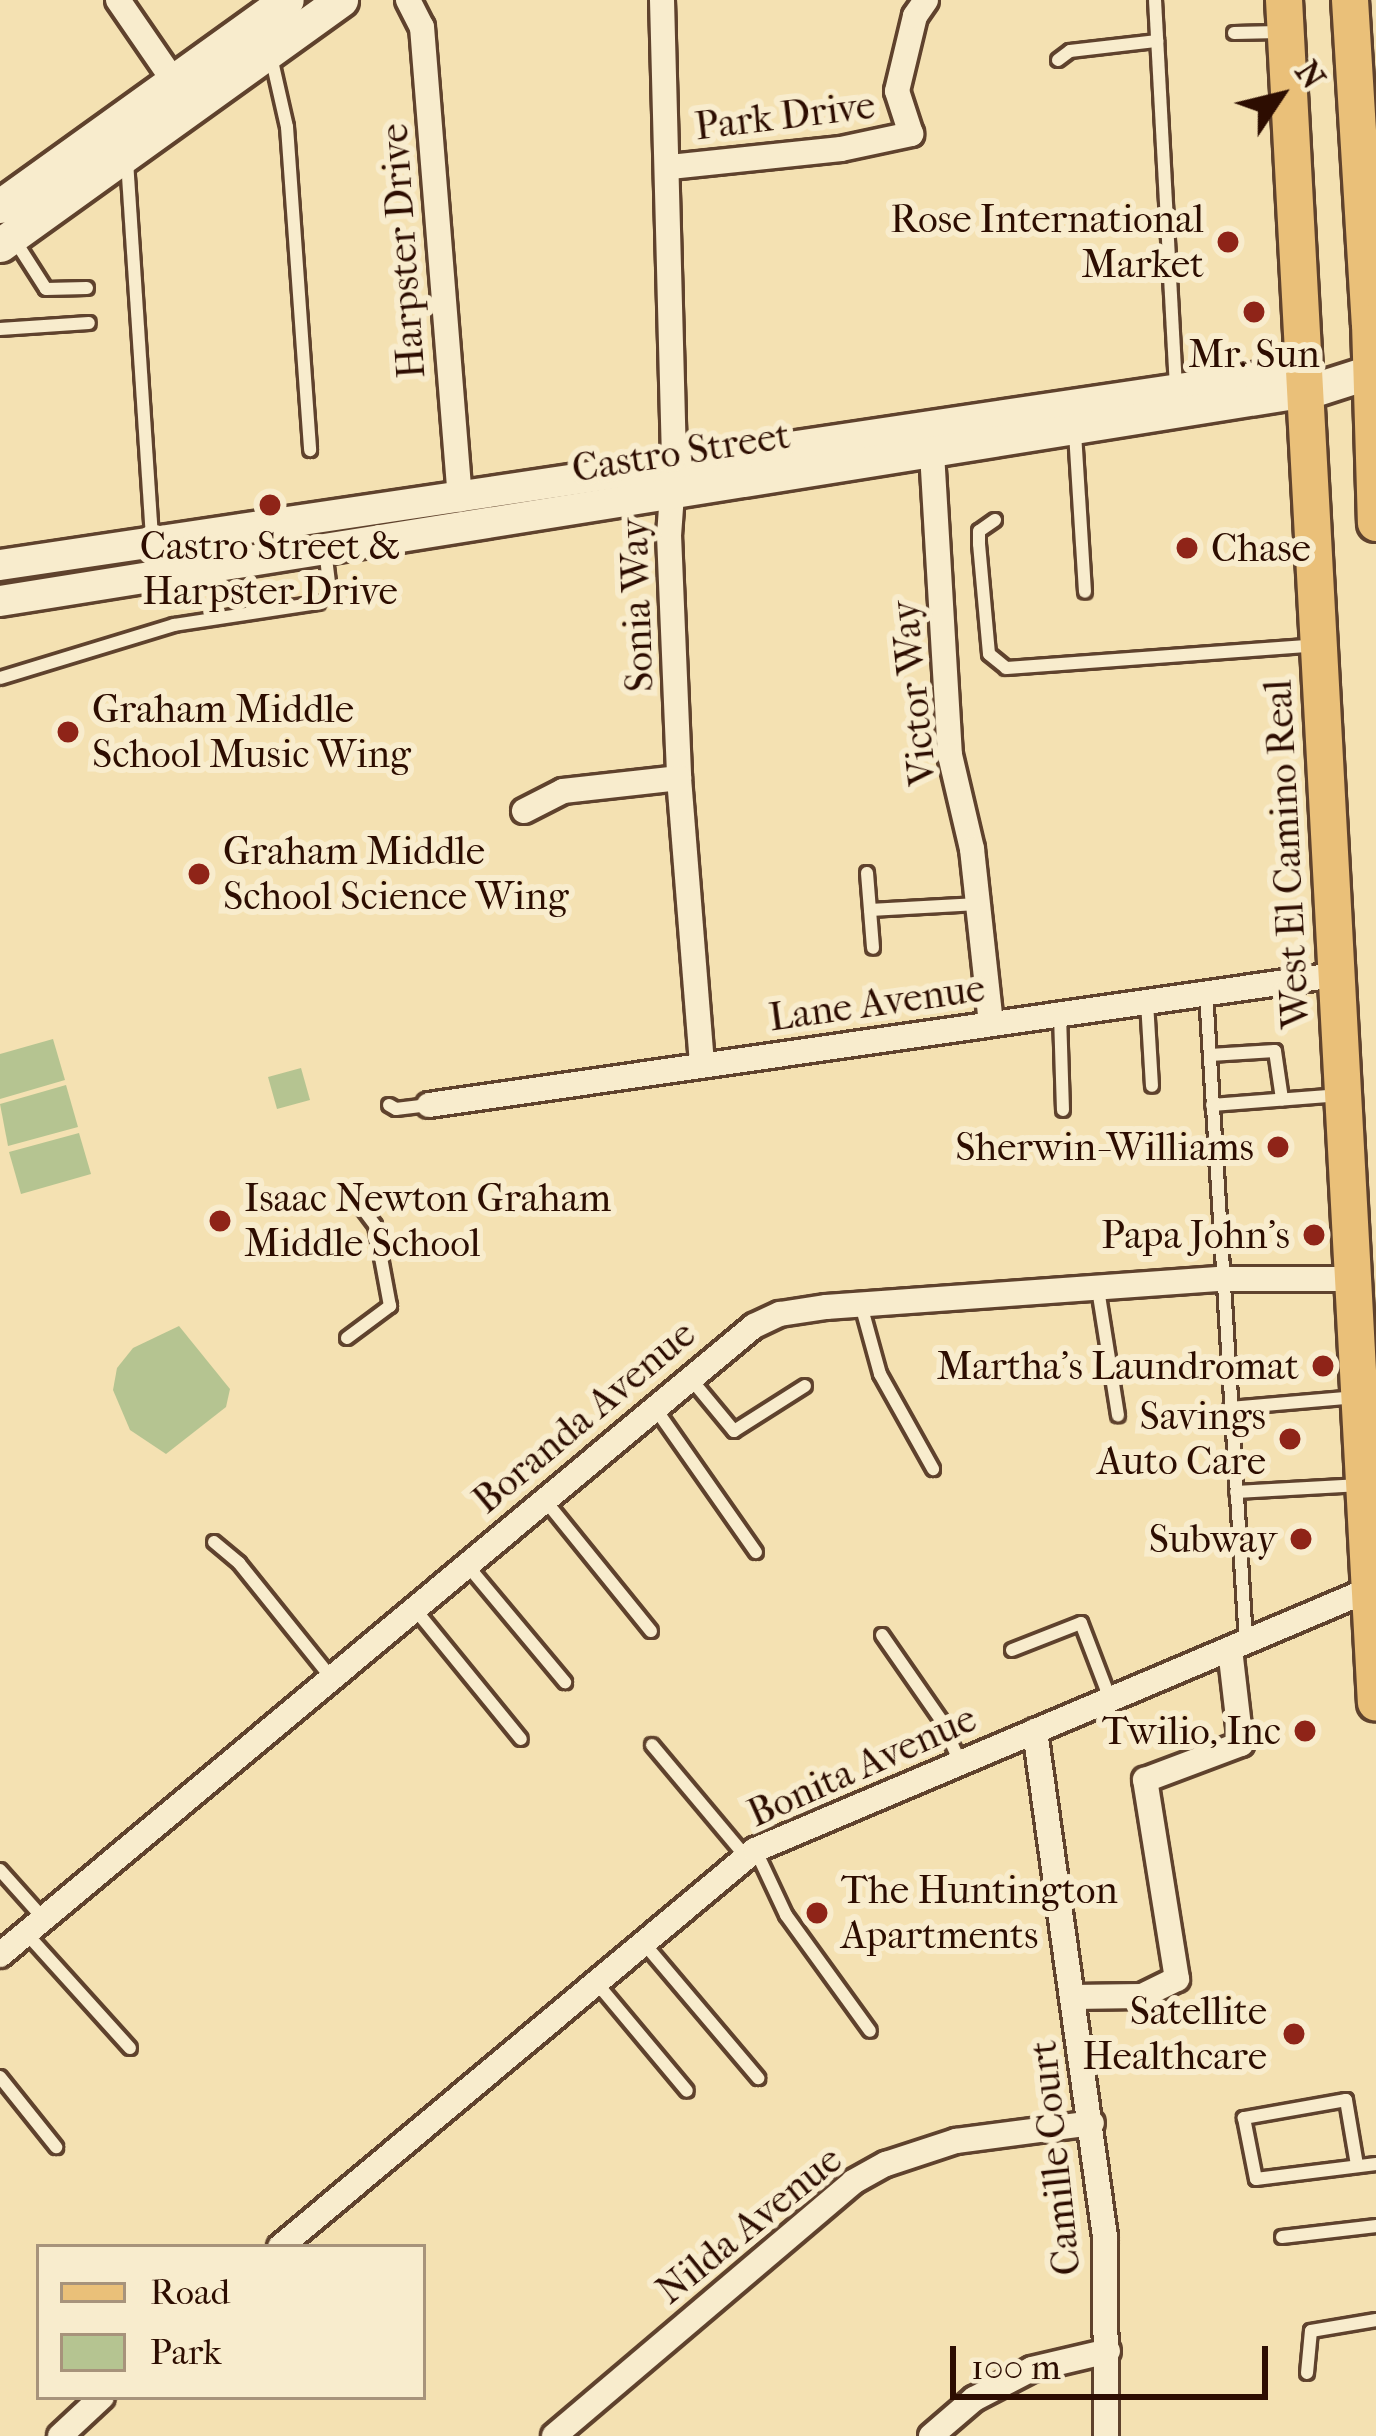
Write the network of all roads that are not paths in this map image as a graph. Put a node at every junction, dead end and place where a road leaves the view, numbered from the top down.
1 (118, 0) edge
2 (287, 0) edge
3 (341, 0) edge
4 (408, 0) edge
5 (662, 0) edge
6 (926, 0) edge
7 (1155, 0) edge
8 (1350, 0) edge
9 (1285, 15) edge
10 (1234, 33) dead end
11 (1157, 41) junction
12 (1364, 50) edge
13 (269, 51) junction
14 (1058, 60) dead end
15 (175, 83) junction
16 (126, 154) junction
17 (670, 167) junction
18 (3, 227) edge
19 (87, 288) dead end
20 (89, 322) dead end
21 (0, 329) edge
22 (1374, 370) edge
23 (1306, 381) junction
24 (1176, 387) junction
25 (1075, 433) junction
26 (931, 441) junction
27 (310, 450) dead end
28 (672, 482) junction
29 (460, 499) junction
30 (995, 520) dead end
31 (1376, 523) edge
32 (152, 543) junction
33 (326, 550) junction
34 (0, 565) edge
35 (330, 591) dead end
36 (1084, 592) dead end
37 (0, 601) edge
38 (318, 603) dead end
39 (1318, 645) junction
40 (0, 678) edge
41 (679, 778) junction
42 (524, 811) dead end
43 (867, 873) dead end
44 (978, 904) junction
45 (870, 910) junction
46 (873, 948) dead end
47 (1334, 975) junction
48 (1206, 992) junction
49 (1147, 1001) junction
50 (1060, 1014) junction
51 (991, 1024) junction
52 (1210, 1055) junction
53 (702, 1064) junction
54 (1152, 1086) dead end
55 (1342, 1094) junction
56 (1282, 1099) junction
57 (389, 1105) dead end
58 (429, 1106) joint
59 (1213, 1106) junction
60 (1064, 1110) dead end
61 (353, 1196) dead end
62 (1221, 1279) junction
63 (1354, 1280) junction
64 (1098, 1288) junction
65 (861, 1305) junction
66 (347, 1338) dead end
67 (689, 1377) junction
68 (805, 1386) dead end
69 (1364, 1386) edge
70 (655, 1407) junction
71 (1230, 1408) junction
72 (1118, 1415) dead end
73 (933, 1469) dead end
74 (1363, 1485) junction
75 (1236, 1492) junction
76 (543, 1498) junction
77 (214, 1542) dead end
78 (756, 1552) dead end
79 (466, 1564) junction
80 (1372, 1591) edge
81 (413, 1607) junction
82 (652, 1631) dead end
83 (882, 1635) dead end
84 (1238, 1645) junction
85 (1012, 1650) dead end
86 (330, 1676) junction
87 (565, 1682) dead end
88 (1110, 1699) junction
89 (1376, 1703) edge
90 (1035, 1731) junction
91 (521, 1739) dead end
92 (652, 1745) dead end
93 (960, 1762) junction
94 (751, 1854) junction
95 (0, 1870) edge
96 (34, 1926) junction
97 (641, 1940) junction
98 (0, 1955) edge
99 (594, 1980) junction
100 (1072, 1997) junction
101 (870, 2031) dead end
102 (130, 2048) dead end
103 (0, 2077) edge
104 (758, 2078) dead end
105 (687, 2091) dead end
106 (1091, 2123) junction
107 (56, 2146) dead end
108 (1376, 2164) edge
109 (1357, 2165) junction
110 (1376, 2225) edge
111 (1282, 2237) dead end
112 (284, 2244) edge
113 (1376, 2320) edge
114 (1108, 2351) junction
115 (1307, 2373) dead end
116 (99, 2400) edge
117 (60, 2436) edge
118 (554, 2436) edge
119 (931, 2436) edge
120 (1106, 2436) edge

1 - 15 street
2 - 15 main road
3 - 13 main road
4 - 29 street, Harpster Drive
5 - 17 street, Sonia Way
6 - 17 street, Park Drive
7 - 11 lane
8 - 12 main road
9 - 10 lane
9 - 23 main road, West El Camino Real
11 - 14 lane
11 - 24 lane
12 - 22 main road
13 - 16 main road
13 - 27 lane
15 - 18 main road
16 - 18 main road
16 - 32 lane
17 - 28 street, Sonia Way
18 - 19 lane
20 - 21 lane
22 - 23 main road, Castro Street
22 - 31 main road
23 - 24 street, Castro Street
23 - 25 street, Castro Street
23 - 39 main road, West El Camino Real
24 - 26 street, Castro Street
25 - 26 street, Castro Street
25 - 36 lane
26 - 28 street, Castro Street
26 - 44 street, Victor Way
28 - 29 street, Castro Street
28 - 33 street, Castro Street
28 - 41 street, Sonia Way
29 - 32 street, Castro Street
30 - 39 lane
32 - 34 street, Castro Street
33 - 35 lane
33 - 37 street, Castro Street
38 - 40 lane
39 - 47 main road, West El Camino Real
41 - 42 street
41 - 53 street, Sonia Way
43 - 45 lane
44 - 45 lane
44 - 51 street, Victor Way
45 - 46 lane
47 - 48 street, Lane Avenue
47 - 55 main road, West El Camino Real
48 - 49 street, Lane Avenue
48 - 52 lane
49 - 50 street, Lane Avenue
49 - 54 lane
50 - 51 street, Lane Avenue
50 - 60 lane
51 - 53 street, Lane Avenue
52 - 56 lane
52 - 59 lane
53 - 58 street, Lane Avenue
55 - 56 lane
55 - 63 main road, West El Camino Real
56 - 59 lane
57 - 58 lane
59 - 62 lane
61 - 66 lane
62 - 63 street, Boranda Avenue
62 - 64 street, Boranda Avenue
62 - 71 lane
63 - 69 main road, West El Camino Real
64 - 65 street, Boranda Avenue
64 - 72 lane
65 - 67 street, Boranda Avenue
65 - 73 lane
67 - 68 lane
67 - 70 street, Boranda Avenue
69 - 71 lane
69 - 74 main road, West El Camino Real
70 - 76 street, Boranda Avenue
70 - 78 lane
71 - 75 lane
74 - 75 lane
74 - 80 main road, West El Camino Real
75 - 84 lane
76 - 79 street, Boranda Avenue
76 - 82 lane
77 - 86 lane
79 - 81 street, Boranda Avenue
79 - 87 lane
80 - 84 street, Bonita Avenue
80 - 89 main road, West El Camino Real
81 - 86 street, Boranda Avenue
81 - 91 lane
83 - 93 lane
84 - 88 street, Bonita Avenue
84 - 100 street
85 - 88 lane
86 - 96 street, Boranda Avenue
88 - 90 street, Bonita Avenue
90 - 93 street, Bonita Avenue
90 - 100 street, Camille Court
92 - 94 lane
93 - 94 street, Bonita Avenue
94 - 97 street, Bonita Avenue
94 - 101 lane
95 - 96 lane
96 - 98 street, Boranda Avenue
96 - 102 lane
97 - 99 street, Bonita Avenue
97 - 104 lane
99 - 105 lane
99 - 112 street, Bonita Avenue
100 - 106 street, Camille Court
103 - 107 lane
106 - 114 street, Camille Court
106 - 118 street, Nilda Avenue
108 - 109 lane
109 - 109 lane
110 - 111 lane
113 - 115 lane
114 - 119 street
114 - 120 street, Camille Court
116 - 117 street

